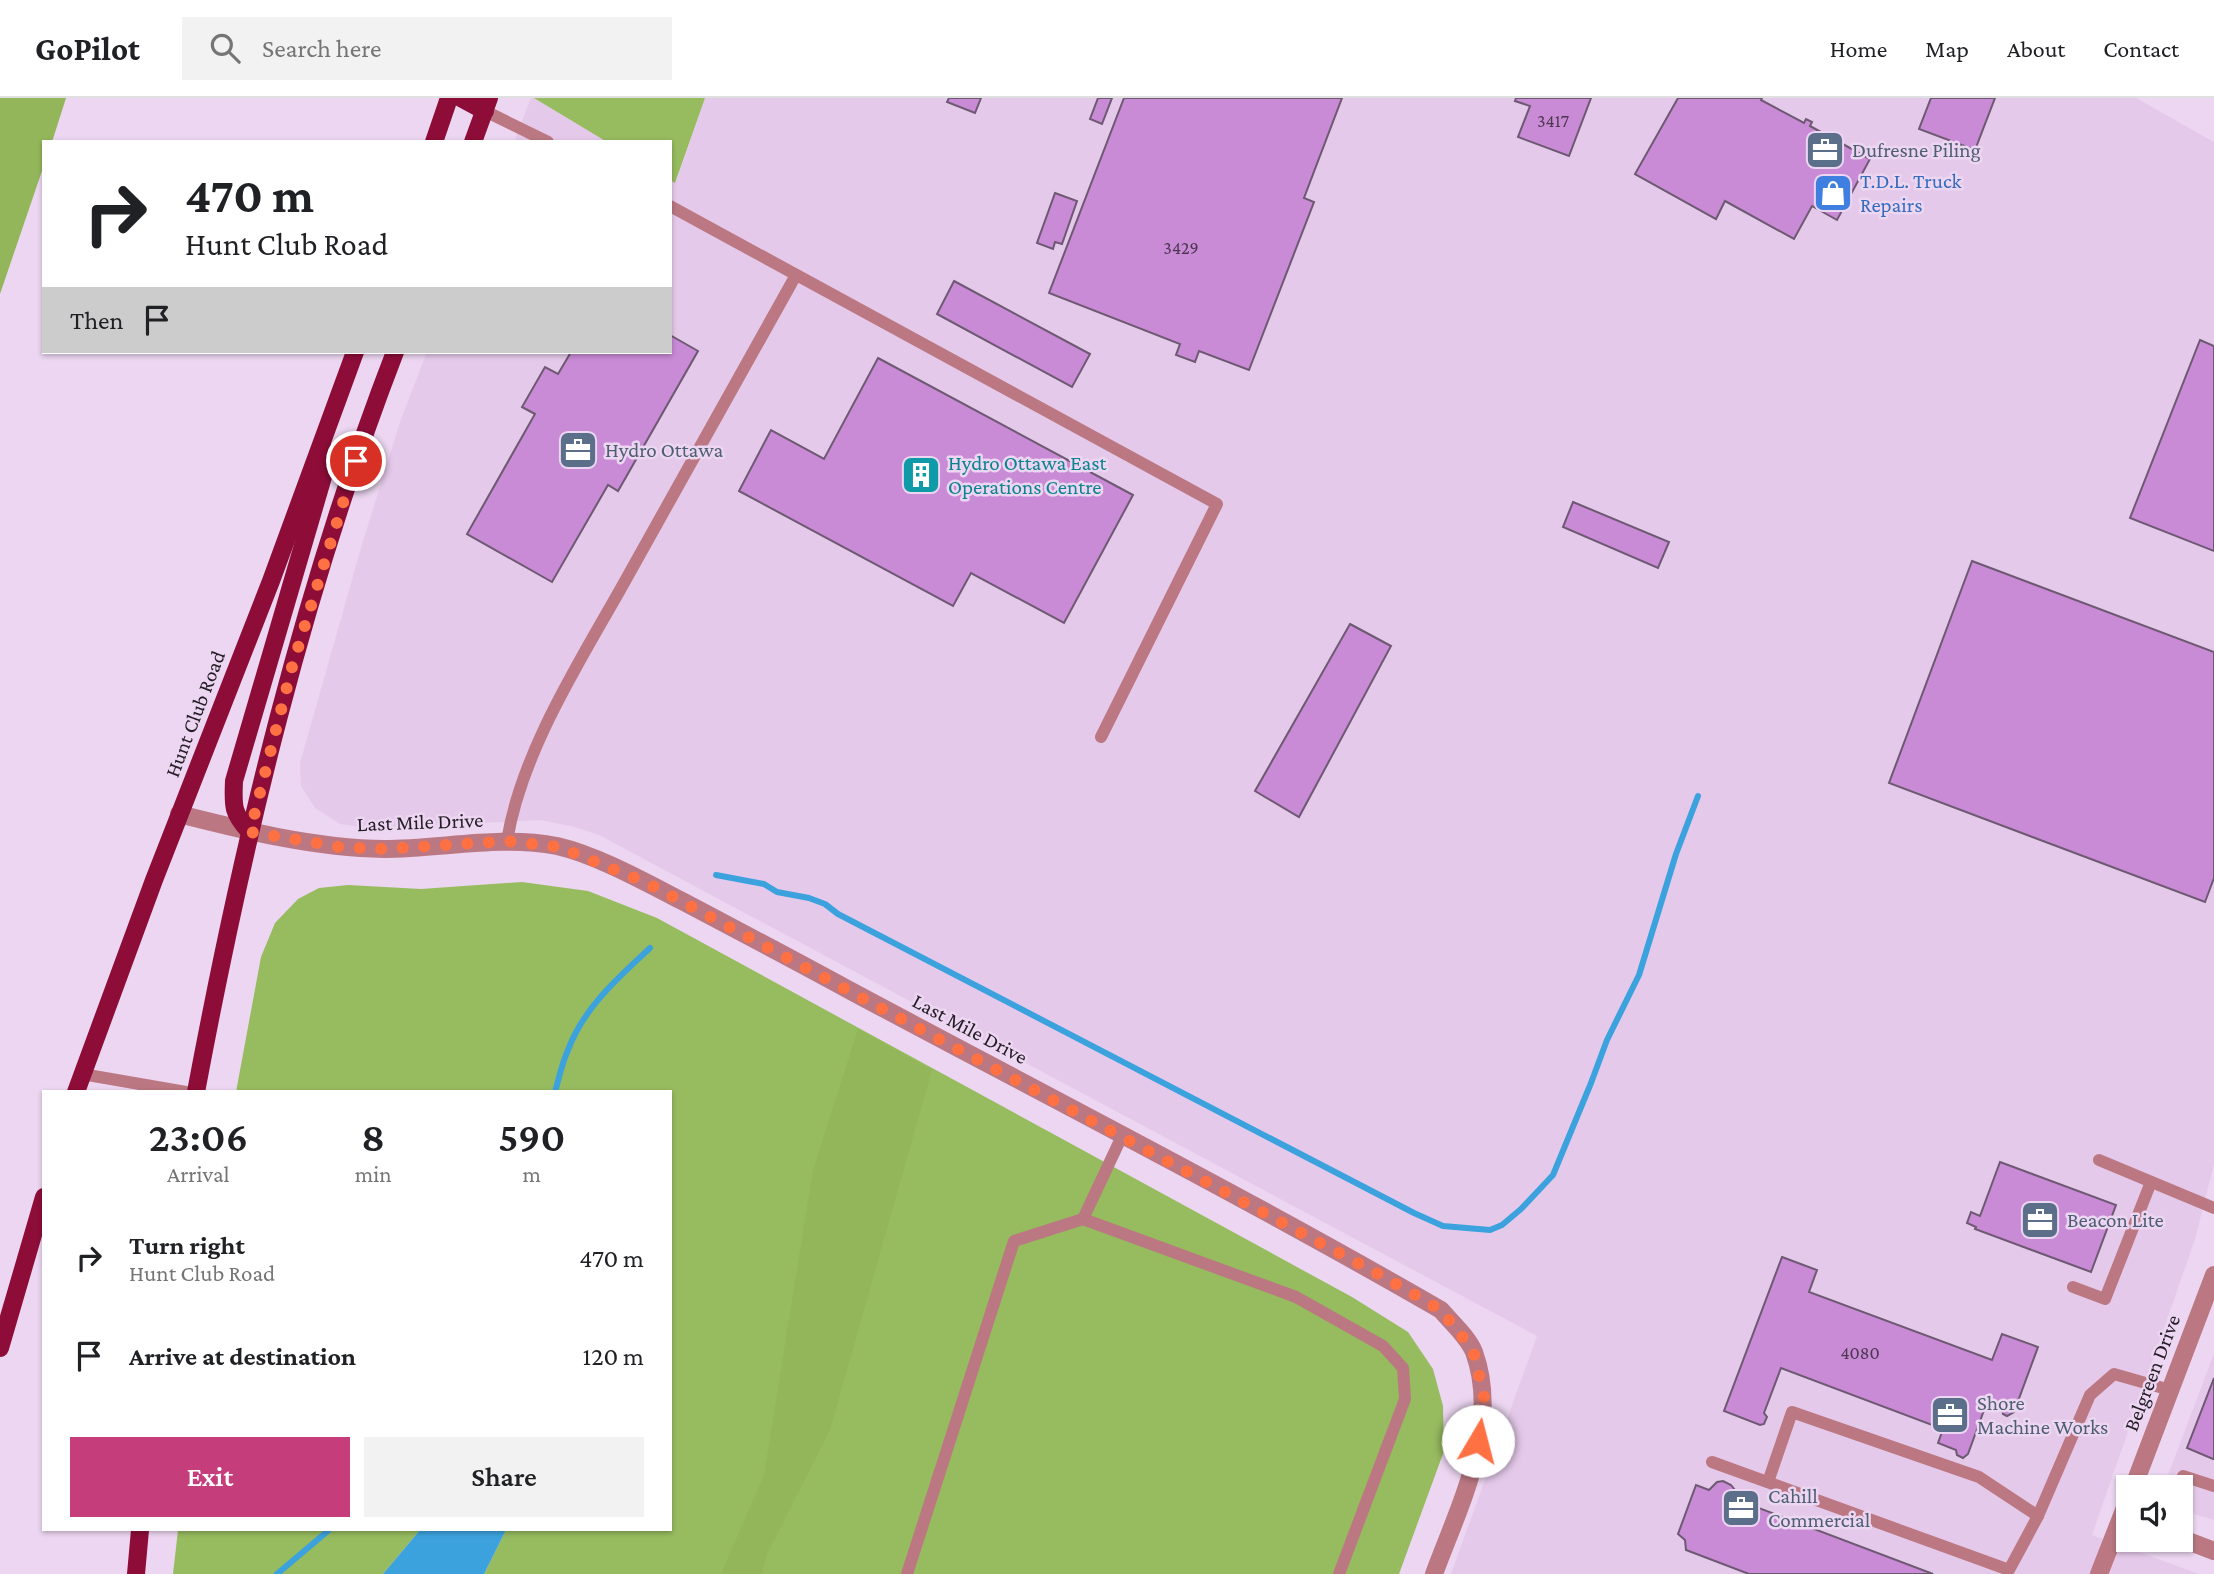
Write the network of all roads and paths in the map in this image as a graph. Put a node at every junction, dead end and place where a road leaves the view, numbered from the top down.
1 (449, 98) edge
2 (461, 98) edge
3 (487, 104) edge
4 (435, 140) edge
5 (475, 140) edge
6 (545, 140) edge
7 (672, 207) edge
8 (796, 275) junction
9 (394, 354) edge
10 (354, 356) edge
11 (1101, 737) dead end
12 (179, 814) junction
13 (250, 832) junction
14 (507, 841) junction
15 (82, 1074) junction
16 (77, 1090) edge
17 (175, 1090) edge
18 (196, 1090) edge
19 (1122, 1136) junction
20 (2099, 1160) dead end
21 (2151, 1182) junction
22 (42, 1204) edge
23 (2214, 1208) edge
24 (1083, 1219) junction
25 (2214, 1275) edge
26 (2073, 1287) dead end
27 (0, 1348) edge
28 (2170, 1390) junction
29 (1712, 1462) dead end
30 (2138, 1475) edge
31 (2193, 1479) edge
32 (1768, 1482) junction
33 (2214, 1486) edge
34 (2038, 1516) junction
35 (140, 1531) edge
36 (2116, 1535) edge
37 (2193, 1543) edge
38 (2214, 1551) edge
39 (2009, 1572) edge
40 (136, 1574) edge
41 (907, 1574) edge
42 (1339, 1574) edge
43 (1434, 1574) edge
44 (2099, 1574) edge

1 - 4 main road
2 - 3 main road
3 - 5 main road
3 - 6 lane
7 - 8 lane
8 - 11 lane
8 - 14 lane
9 - 13 main road
10 - 12 main road, Hunt Club Road
10 - 13 main road
12 - 13 street, Last Mile Drive
12 - 15 main road, Hunt Club Road
13 - 14 street, Last Mile Drive
13 - 18 main road
14 - 19 street, Last Mile Drive
15 - 16 main road, Hunt Club Road
15 - 17 lane
19 - 24 lane
19 - 43 street, Last Mile Drive
20 - 21 lane
21 - 23 lane
21 - 26 lane
22 - 27 main road
24 - 41 lane
24 - 42 lane
25 - 28 street, Belgreen Drive
28 - 30 street, Belgreen Drive
28 - 34 lane
29 - 32 lane
31 - 33 lane
32 - 34 lane
32 - 39 lane
34 - 39 lane
35 - 40 main road
36 - 44 street
37 - 38 street

